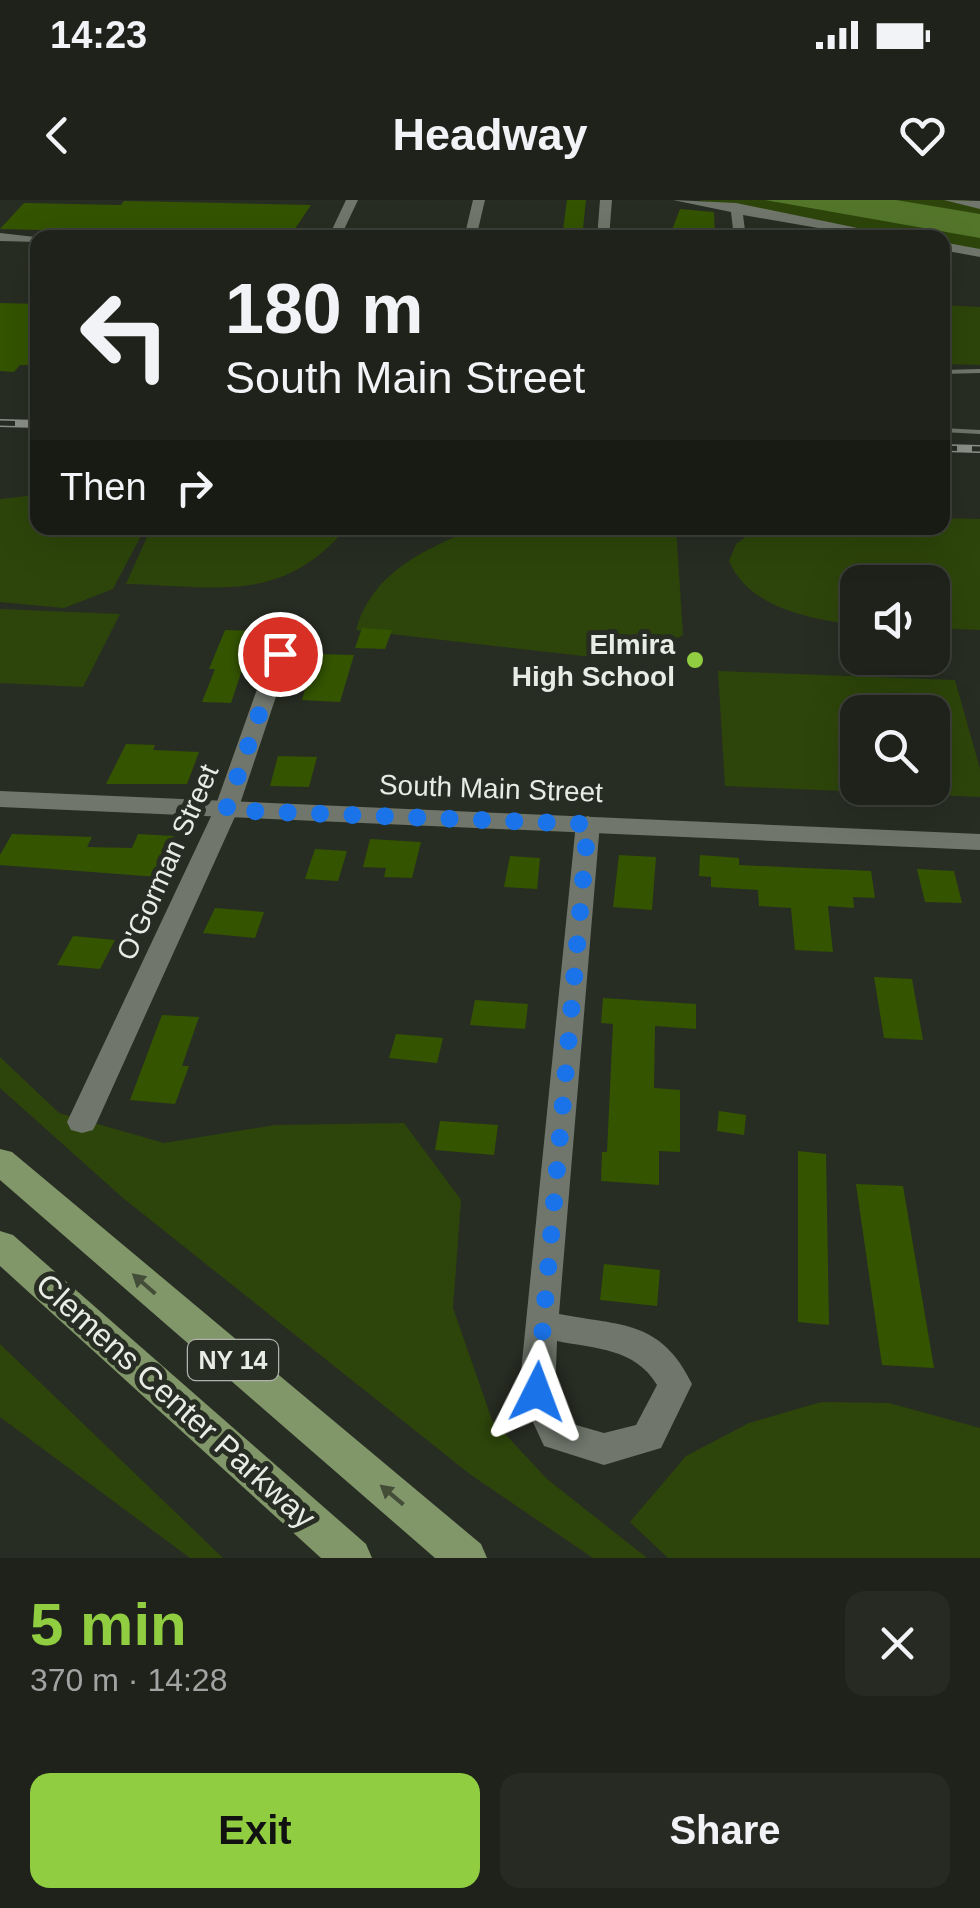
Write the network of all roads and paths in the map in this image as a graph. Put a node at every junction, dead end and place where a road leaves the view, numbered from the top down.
1 (352, 200) edge
2 (479, 200) edge
3 (606, 200) edge
4 (679, 200) edge
5 (950, 200) edge
6 (980, 204) edge
7 (736, 207) junction
8 (338, 230) edge
9 (472, 230) edge
10 (604, 230) edge
11 (739, 230) edge
12 (858, 230) edge
13 (0, 237) edge
14 (30, 238) edge
15 (950, 248) edge
16 (980, 254) edge
17 (980, 371) edge
18 (950, 372) edge
19 (950, 430) edge
20 (980, 432) edge
21 (292, 619) dead end
22 (0, 799) edge
23 (226, 810) junction
24 (588, 824) junction
25 (980, 842) edge
26 (82, 1122) dead end
27 (0, 1161) edge
28 (0, 1244) edge
29 (541, 1324) junction
30 (352, 1558) edge
31 (466, 1558) edge

1 - 8 street
2 - 9 street
3 - 10 street
4 - 7 street
5 - 6 street
7 - 11 street
7 - 12 street
13 - 14 street
15 - 16 street
17 - 18 lane
19 - 20 lane
21 - 23 street, O'Gorman Street
22 - 23 street, South Main Street
23 - 24 street, South Main Street
23 - 26 street, O'Gorman Street
24 - 25 street, South Main Street
24 - 29 street
31 -> 27 main road, NY 14
28 - 30 main road, Clemens Center Parkway / NY 14
29 - 29 street

